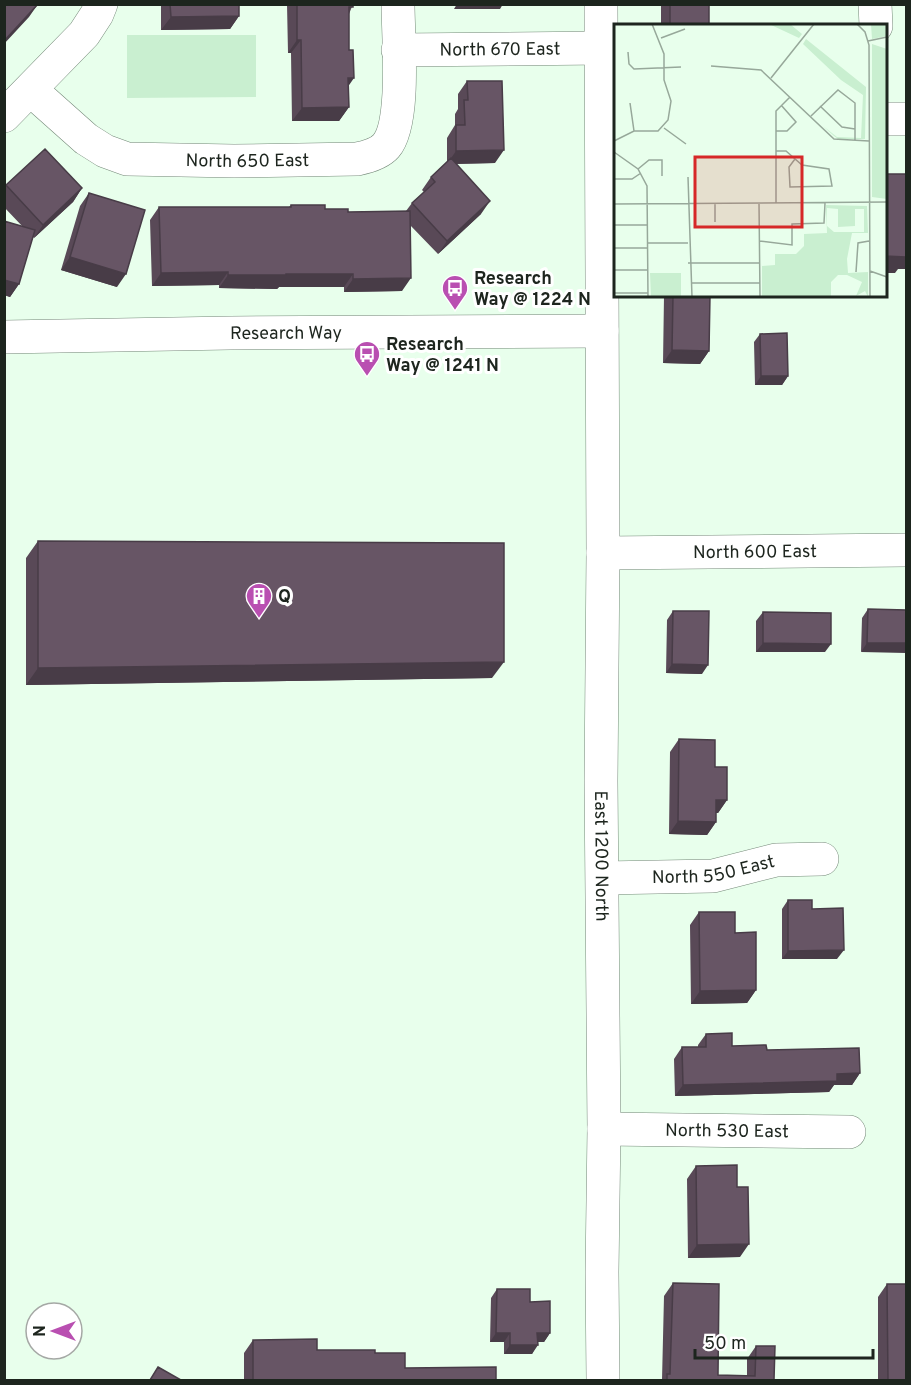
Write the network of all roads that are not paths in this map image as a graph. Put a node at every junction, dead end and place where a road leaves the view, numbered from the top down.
1 (101, 4) edge
2 (398, 4) edge
3 (602, 4) edge
4 (875, 4) edge
5 (876, 24) edge
6 (602, 48) junction
7 (398, 50) junction
8 (30, 90) junction
9 (4, 116) edge
10 (887, 119) edge
11 (906, 119) edge
12 (602, 331) junction
13 (4, 337) edge
14 (906, 550) edge
15 (603, 553) junction
16 (822, 859) dead end
17 (603, 878) junction
18 (604, 1129) junction
19 (849, 1132) dead end
20 (603, 1380) edge

1 - 8 street
2 - 7 street, North 650 East
3 - 6 street, East 1200 North
4 - 5 street
6 - 7 street, North 670 East
6 - 12 street, East 1200 North
7 - 8 street, North 650 East
8 - 9 street
10 - 11 street
12 - 13 street, Research Way
12 - 15 street, East 1200 North
14 - 15 street, North 600 East
15 - 17 street, East 1200 North
16 - 17 street, North 550 East
17 - 18 street, East 1200 North
18 - 19 street, North 530 East
18 - 20 street, East 1200 North

